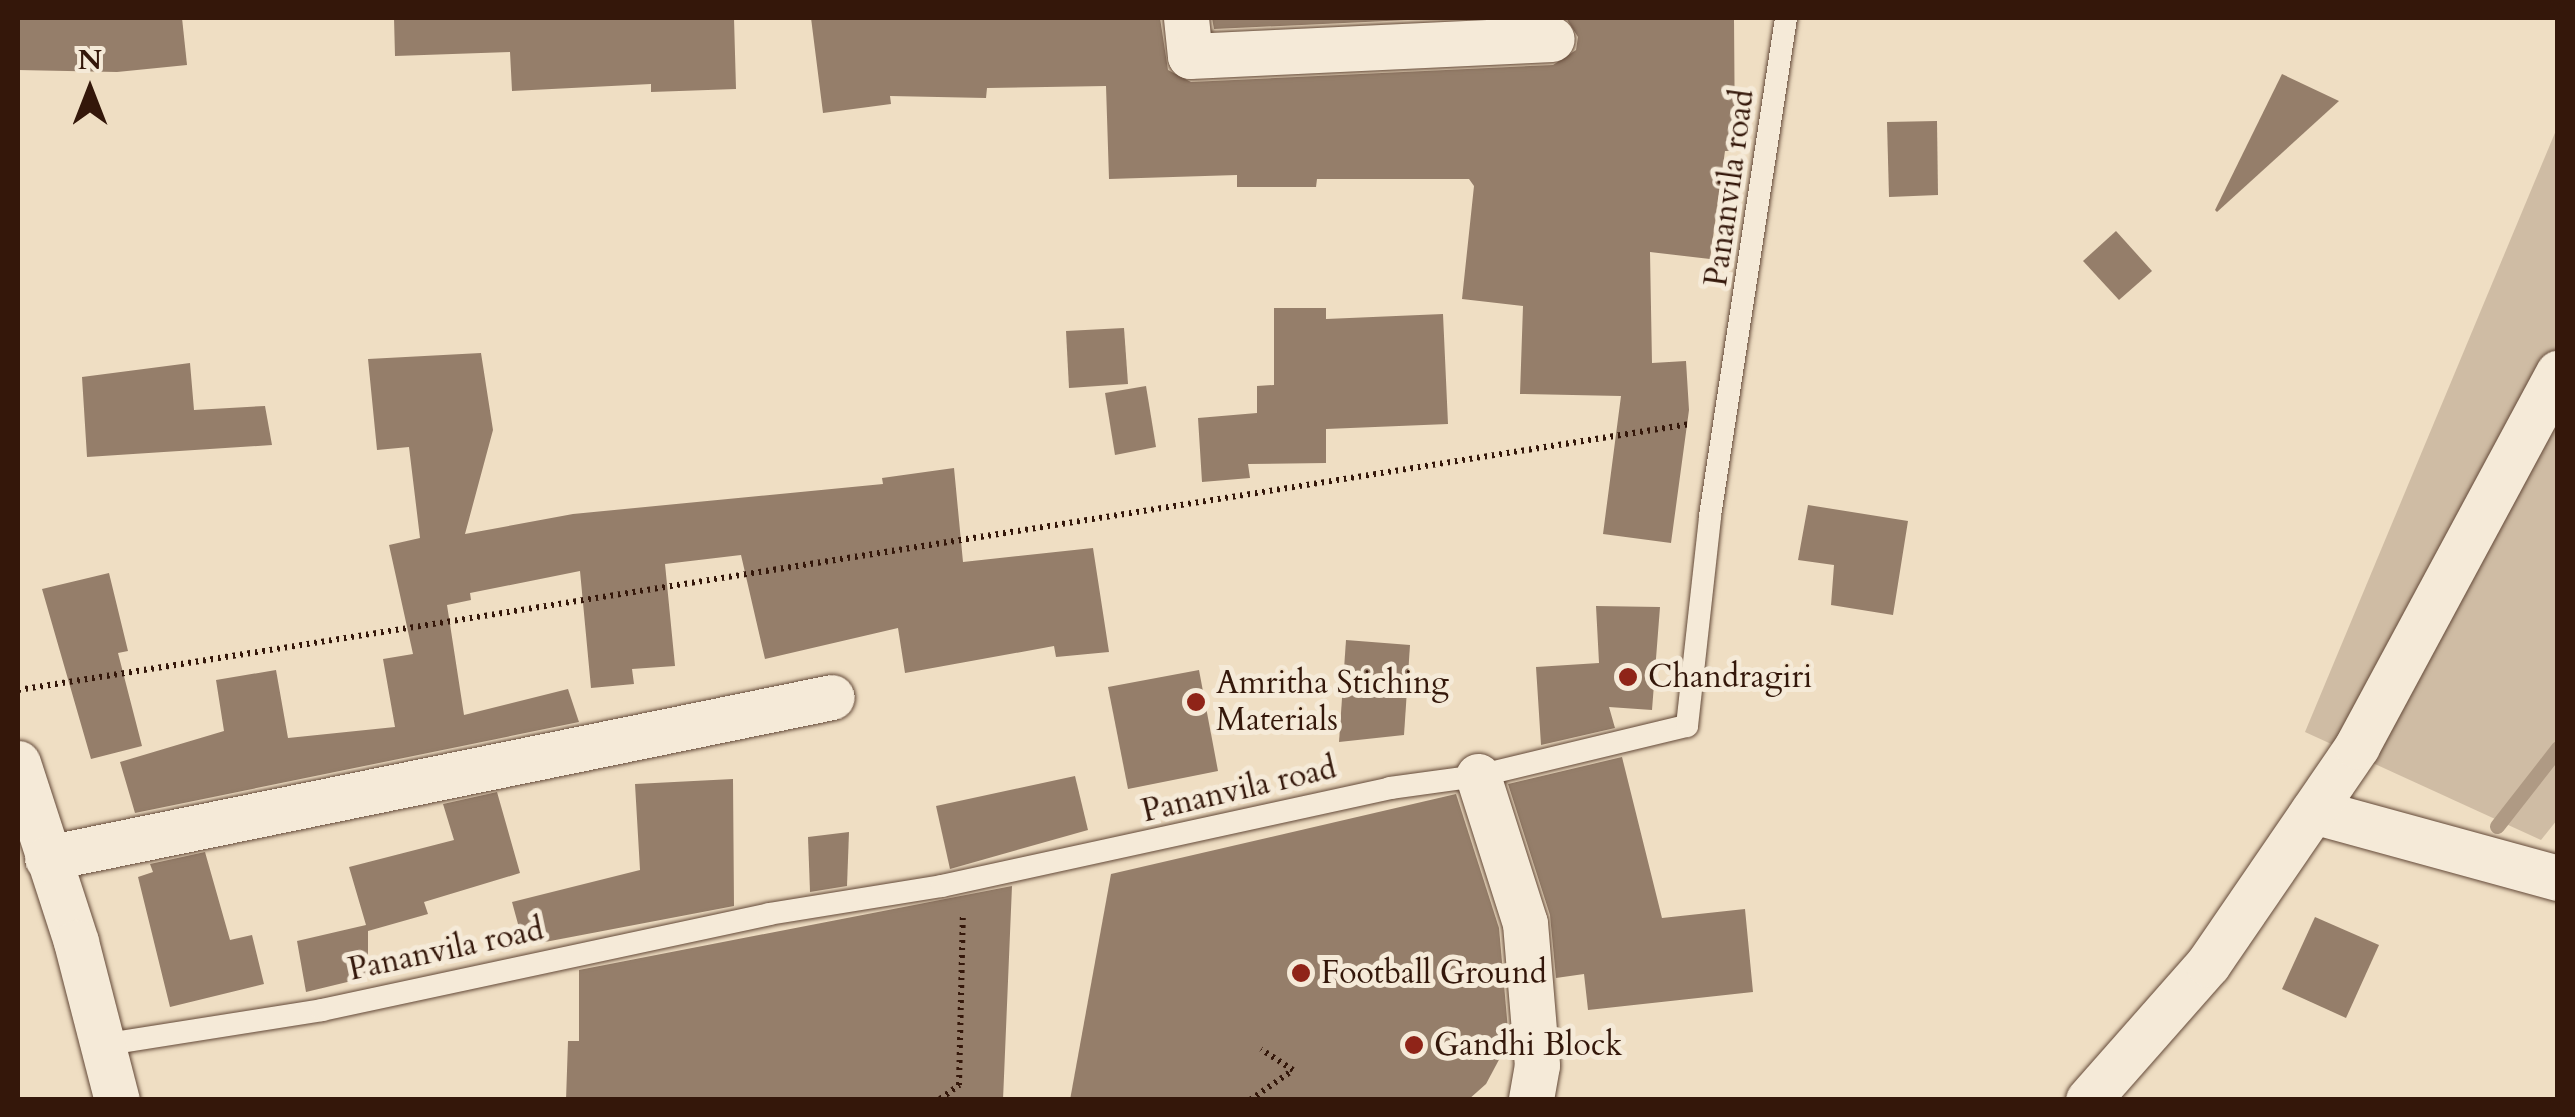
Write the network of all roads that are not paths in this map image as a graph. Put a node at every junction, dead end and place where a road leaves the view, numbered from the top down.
1 (1186, 18) edge
2 (1786, 18) edge
3 (1552, 39) dead end
4 (2558, 373) edge
5 (832, 697) dead end
6 (18, 763) edge
7 (1478, 776) junction
8 (2313, 811) junction
9 (46, 858) junction
10 (2558, 878) edge
11 (102, 1045) junction
12 (116, 1100) edge
13 (1531, 1100) edge
14 (2088, 1100) edge

1 - 3 street
2 - 7 lane, Pananvila road
4 - 8 street
5 - 9 street
6 - 9 street
7 - 11 lane, Pananvila road
7 - 13 street
8 - 10 street
8 - 14 street
9 - 11 street
11 - 12 street

